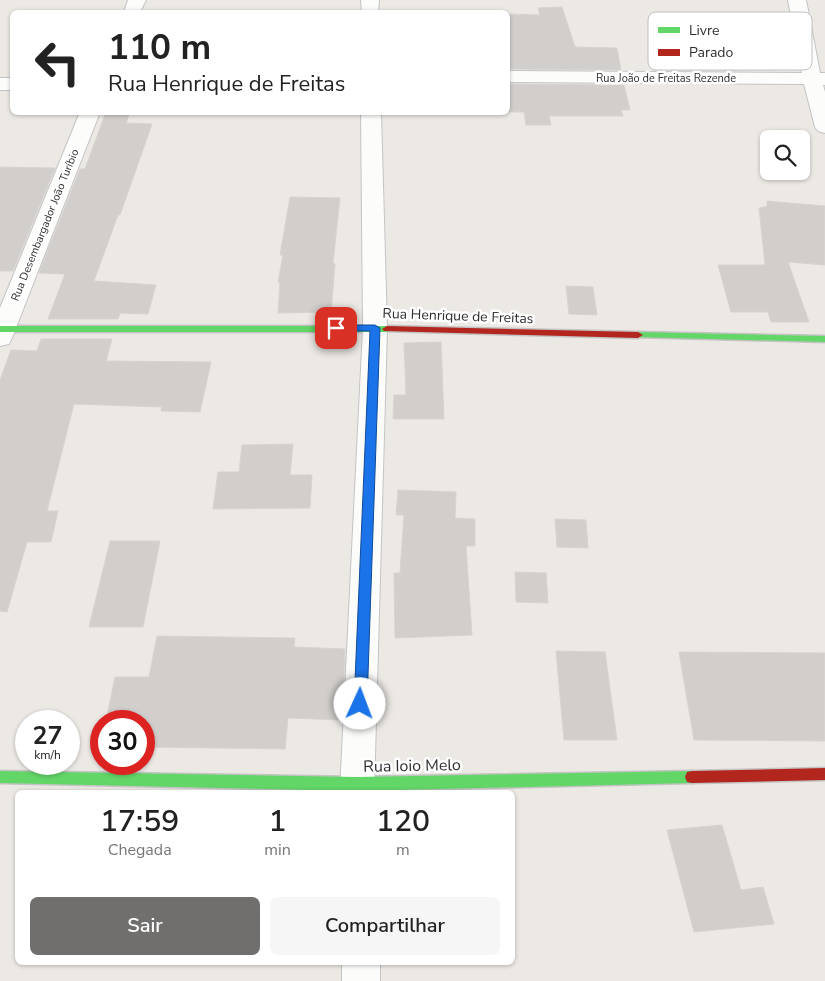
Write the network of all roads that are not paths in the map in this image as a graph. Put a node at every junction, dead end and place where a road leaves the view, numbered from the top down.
1 (812, 54) edge
2 (510, 77) edge
3 (819, 79) edge
4 (89, 115) edge
5 (371, 115) edge
6 (825, 128) edge
7 (375, 328) junction
8 (1, 332) edge
9 (825, 339) edge
10 (825, 774) edge
11 (0, 777) edge
12 (357, 788) edge
13 (361, 965) edge
14 (361, 981) edge

1 - 3 street
2 - 3 street, Rua João de Freitas Rezende
3 - 6 street
4 - 8 street, Rua Desembargador João Turíbio
5 - 7 street
7 - 8 street, Rua Henrique de Freitas
7 - 9 street, Rua Henrique de Freitas
7 - 12 street
10 - 12 street, Rua Ioio Melo
11 - 12 street, Rua Ioio Melo
13 - 14 street

